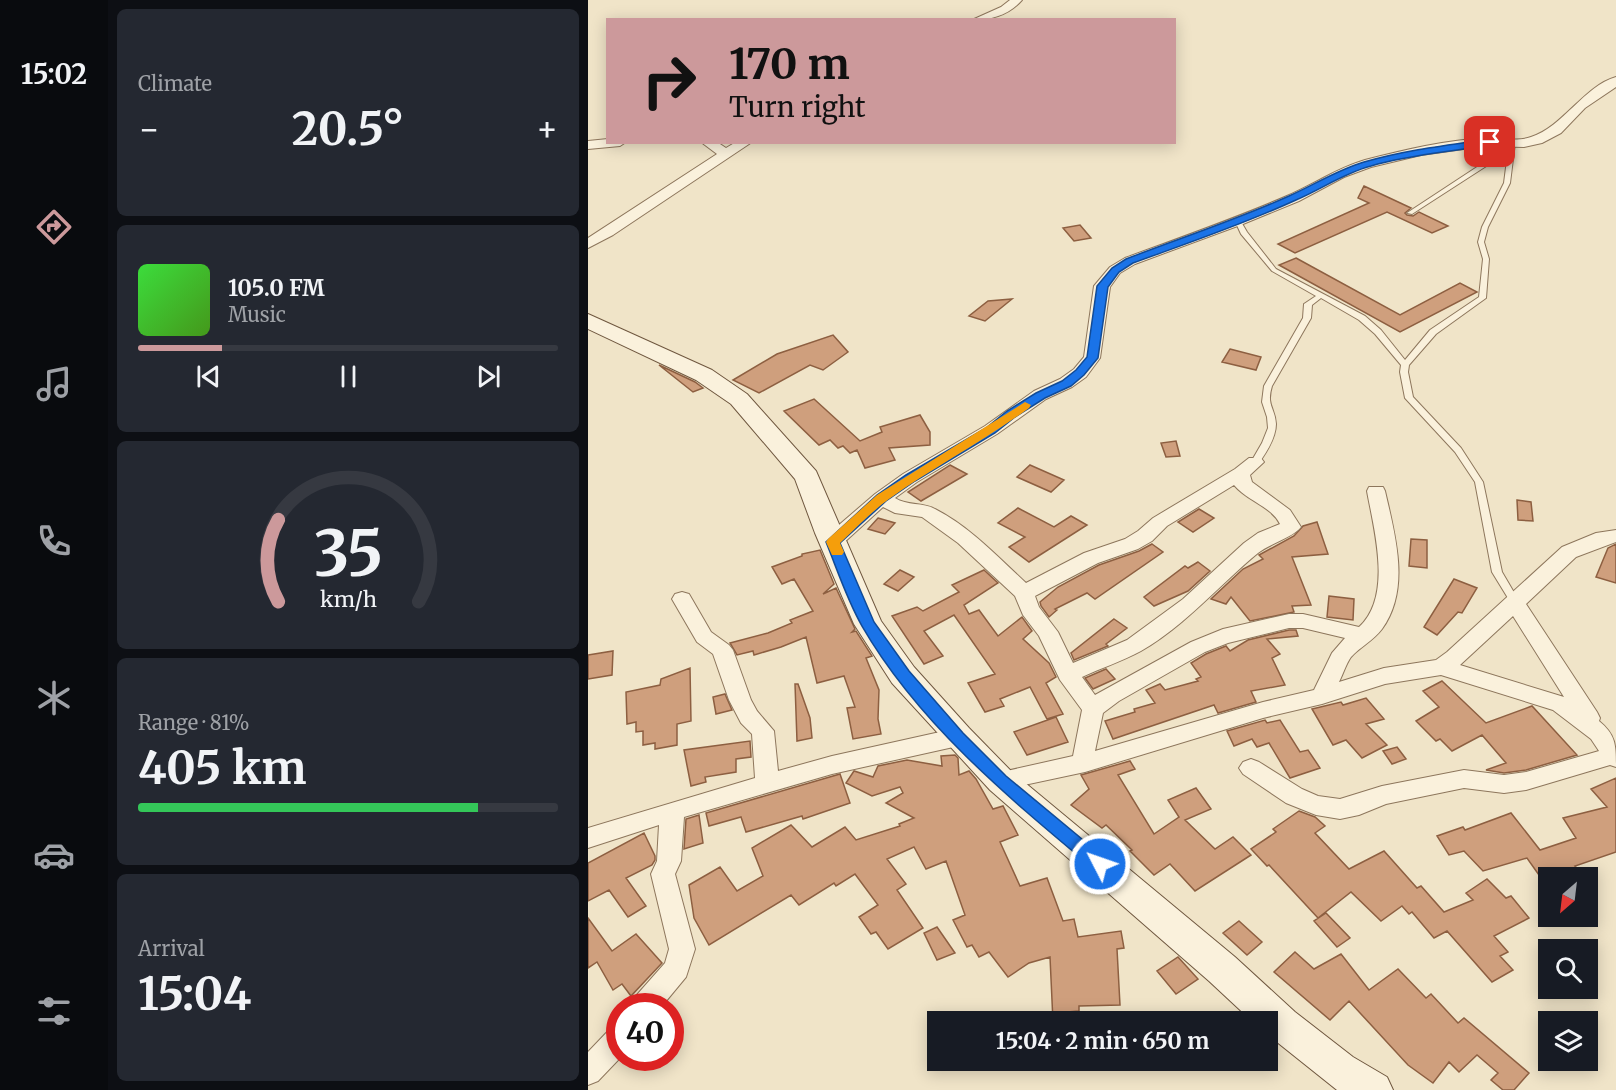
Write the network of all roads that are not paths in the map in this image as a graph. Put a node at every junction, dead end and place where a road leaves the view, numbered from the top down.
1 (1017, 0) edge
2 (982, 18) edge
3 (1616, 81) edge
4 (606, 143) edge
5 (710, 144) edge
6 (743, 144) edge
7 (588, 145) edge
8 (1511, 145) junction
9 (727, 154) junction
10 (1410, 213) dead end
11 (1238, 220) junction
12 (588, 244) edge
13 (1321, 295) junction
14 (588, 321) edge
15 (1405, 364) junction
16 (1248, 468) junction
17 (1376, 491) dead end
18 (882, 498) junction
19 (1616, 536) edge
20 (832, 542) junction
21 (1024, 593) junction
22 (681, 599) dead end
23 (1514, 601) junction
24 (1362, 634) junction
25 (1441, 667) junction
26 (1068, 674) junction
27 (1322, 696) junction
28 (1093, 709) junction
29 (958, 737) junction
30 (1611, 746) edge
31 (1085, 764) junction
32 (1251, 768) dead end
33 (1001, 781) junction
34 (767, 784) junction
35 (672, 811) junction
36 (588, 838) edge
37 (656, 993) edge
38 (606, 1053) edge
39 (588, 1072) edge
40 (1373, 1090) edge

1 - 2 street
3 - 8 street
4 - 7 street
5 - 9 street
6 - 9 street
8 - 10 lane
8 - 11 street
8 - 15 lane
9 - 12 street
11 - 13 lane
11 - 18 street
13 - 15 lane
13 - 16 lane
14 - 20 street
15 - 23 lane
16 - 21 street
16 - 26 street
17 - 24 street
18 - 20 street
18 - 21 street
19 - 23 street
20 - 29 street
21 - 26 street
22 - 34 street
23 - 25 street
23 - 30 street
24 - 27 street
24 - 28 street
25 - 27 street
25 - 30 street
26 - 28 street
27 - 31 street
28 - 31 street
29 - 33 street
29 - 34 street
30 - 32 street
31 - 33 street
33 - 40 street
34 - 35 street
35 - 36 street
35 - 37 street
38 - 39 street

